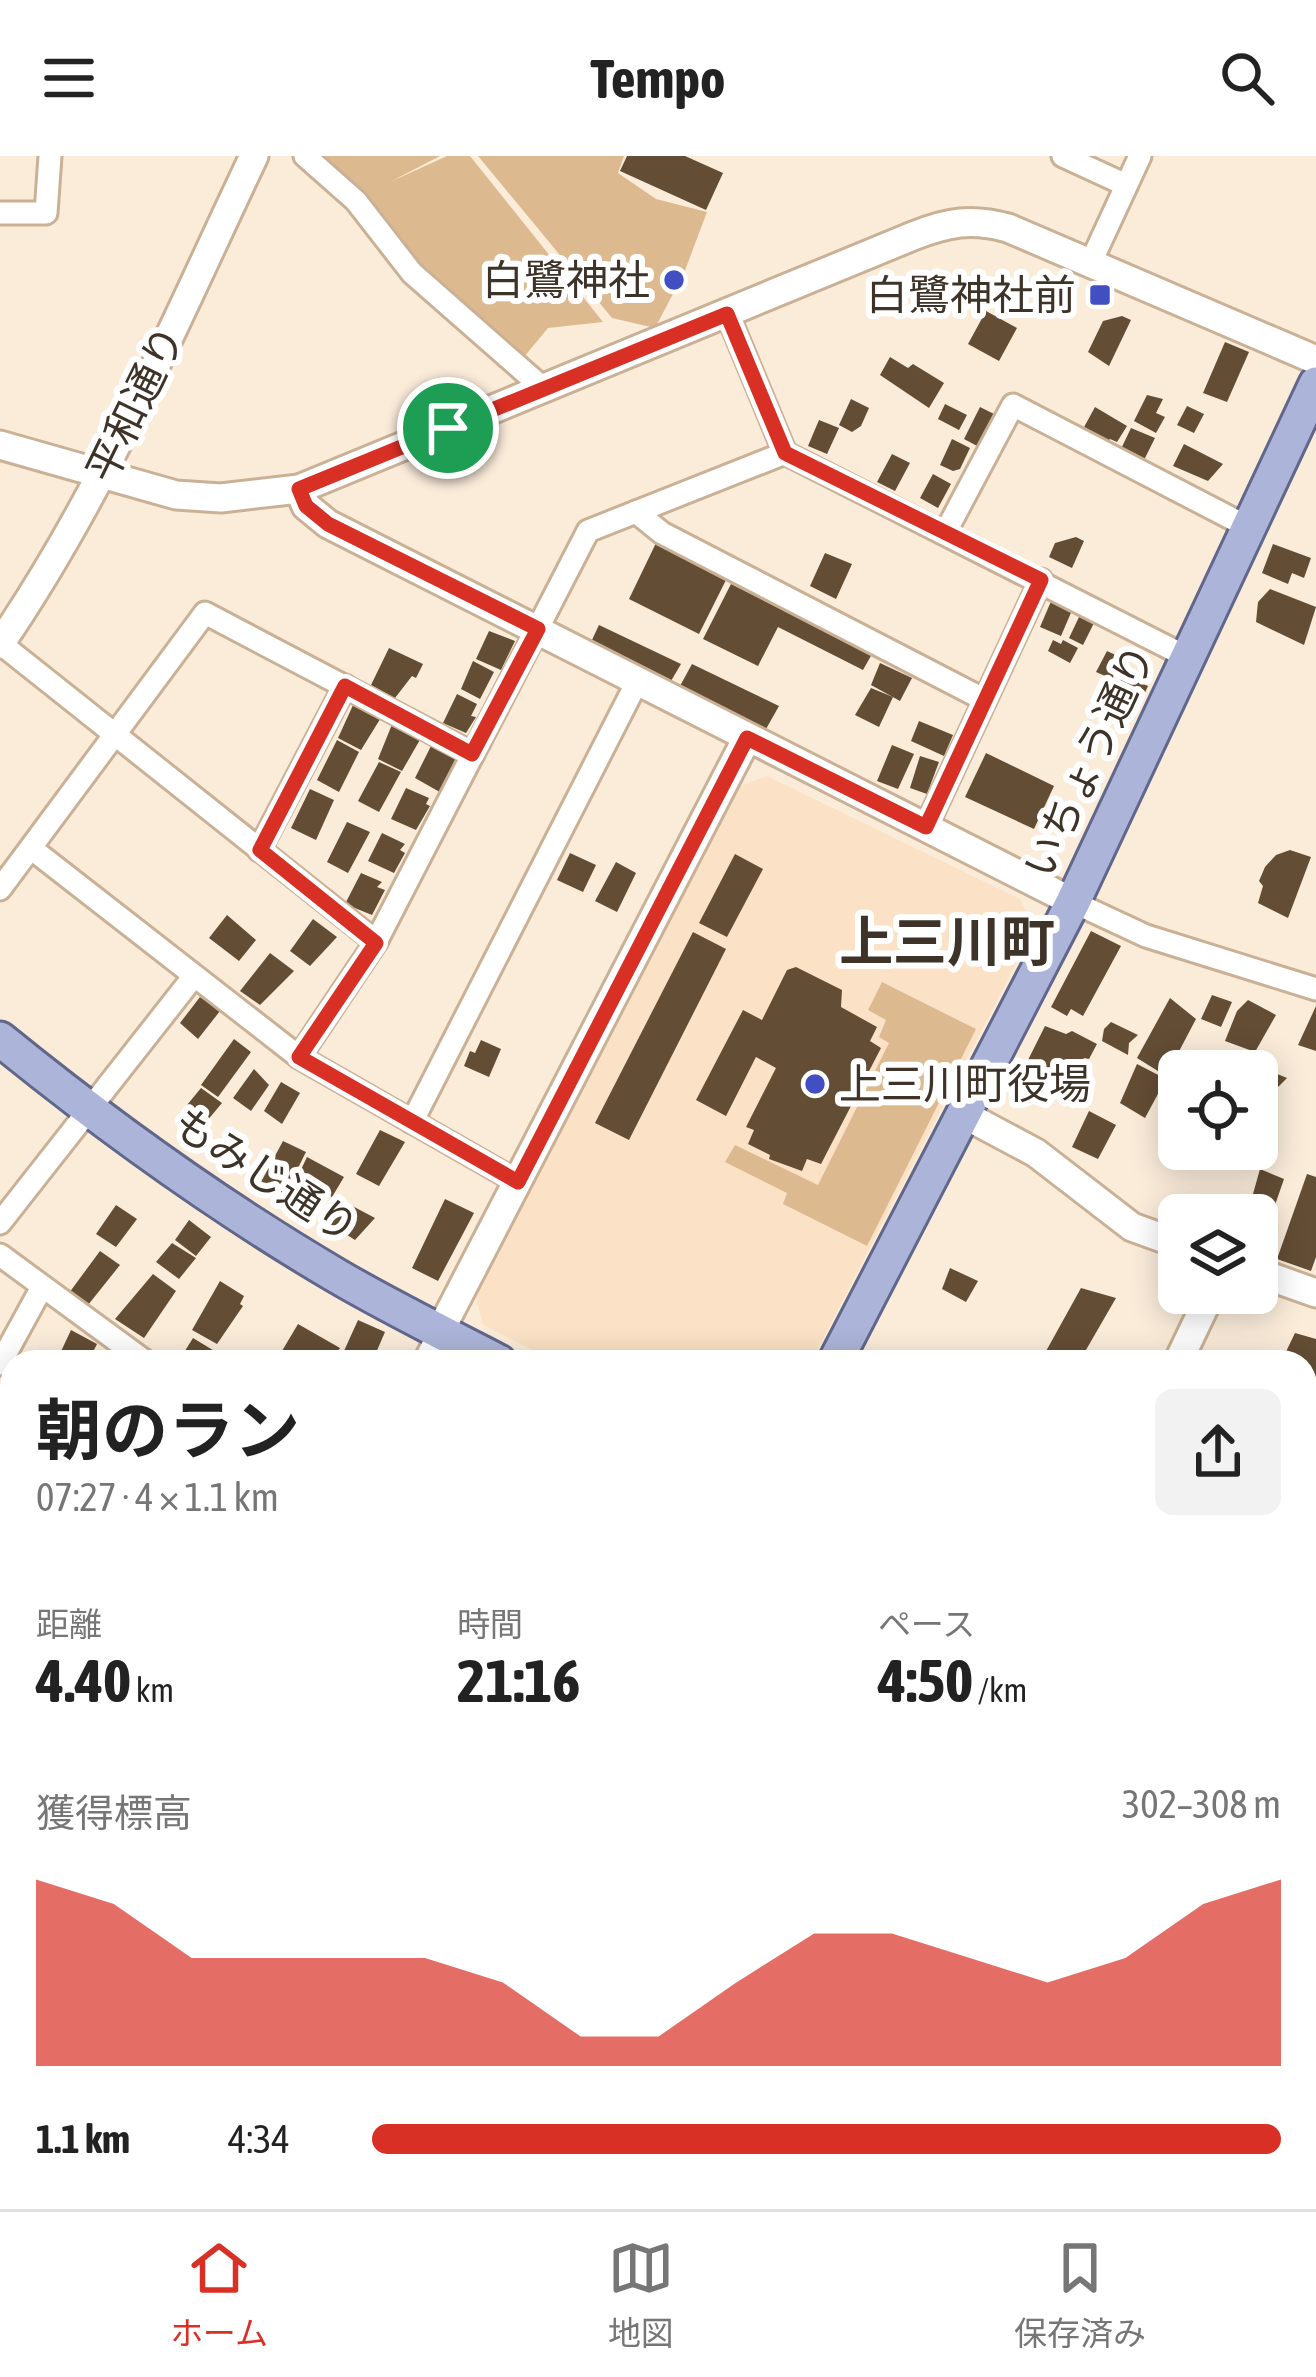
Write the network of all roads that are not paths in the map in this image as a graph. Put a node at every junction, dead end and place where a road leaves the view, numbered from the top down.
1 (50, 156) edge
2 (254, 156) edge
3 (305, 156) edge
4 (1063, 156) edge
5 (1140, 156) edge
6 (1126, 185) junction
7 (0, 213) edge
8 (1090, 262) junction
9 (727, 314) junction
10 (1316, 360) edge
11 (1316, 384) edge
12 (544, 389) junction
13 (0, 445) edge
14 (785, 453) junction
15 (103, 474) junction
16 (299, 489) junction
17 (636, 512) junction
18 (1248, 527) junction
19 (945, 532) junction
20 (1041, 580) junction
21 (538, 629) junction
22 (0, 644) edge
23 (1187, 657) junction
24 (637, 682) junction
25 (345, 686) junction
26 (985, 700) junction
27 (116, 735) junction
28 (747, 738) junction
29 (472, 754) junction
30 (926, 827) junction
31 (32, 849) junction
32 (260, 850) junction
33 (0, 890) edge
34 (1073, 902) junction
35 (376, 943) junction
36 (194, 976) junction
37 (1316, 989) edge
38 (0, 1039) edge
39 (299, 1057) junction
40 (89, 1110) junction
41 (963, 1114) junction
42 (412, 1122) junction
43 (518, 1182) junction
44 (0, 1223) edge
45 (1158, 1236) edge
46 (0, 1255) edge
47 (1278, 1279) edge
48 (41, 1289) junction
49 (1316, 1293) edge
50 (1201, 1314) edge
51 (440, 1331) junction
52 (8, 1350) edge
53 (129, 1350) edge
54 (430, 1350) edge
55 (477, 1350) edge
56 (841, 1350) edge
57 (1184, 1350) edge

1 - 7 street
2 - 15 street, 平和通り
3 - 12 street
4 - 6 street
5 - 6 street
6 - 8 street
8 - 9 street
8 - 10 street
9 - 12 street
9 - 14 street
11 - 18 main road, いちょう通り
12 - 16 street
13 - 15 street
14 - 17 street
14 - 19 street
15 - 16 street
15 - 22 street, 平和通り
16 - 21 street
17 - 21 street
17 - 26 street
18 - 19 street
18 - 23 main road, いちょう通り
19 - 20 street
20 - 23 street
20 - 26 street
21 - 24 street
21 - 29 street
22 - 27 street
23 - 34 main road, いちょう通り
24 - 28 street
24 - 42 street
25 - 27 street
25 - 29 street
25 - 32 street
26 - 30 street
27 - 31 street
27 - 32 street
28 - 30 street
28 - 43 street
29 - 35 street
30 - 34 street
31 - 33 street
31 - 36 street
32 - 35 street
34 - 37 street
34 - 41 main road, いちょう通り
35 - 39 street
36 - 39 street
36 - 40 street
38 - 40 main road, もみじ通り
39 - 42 street
40 - 44 street
40 - 51 main road, もみじ通り
41 - 45 street
41 - 56 main road, いちょう通り
42 - 43 street
43 - 51 street
46 - 48 street
47 - 49 street
48 - 52 street
48 - 53 street
50 - 57 street
51 - 54 street
51 - 55 main road, もみじ通り

